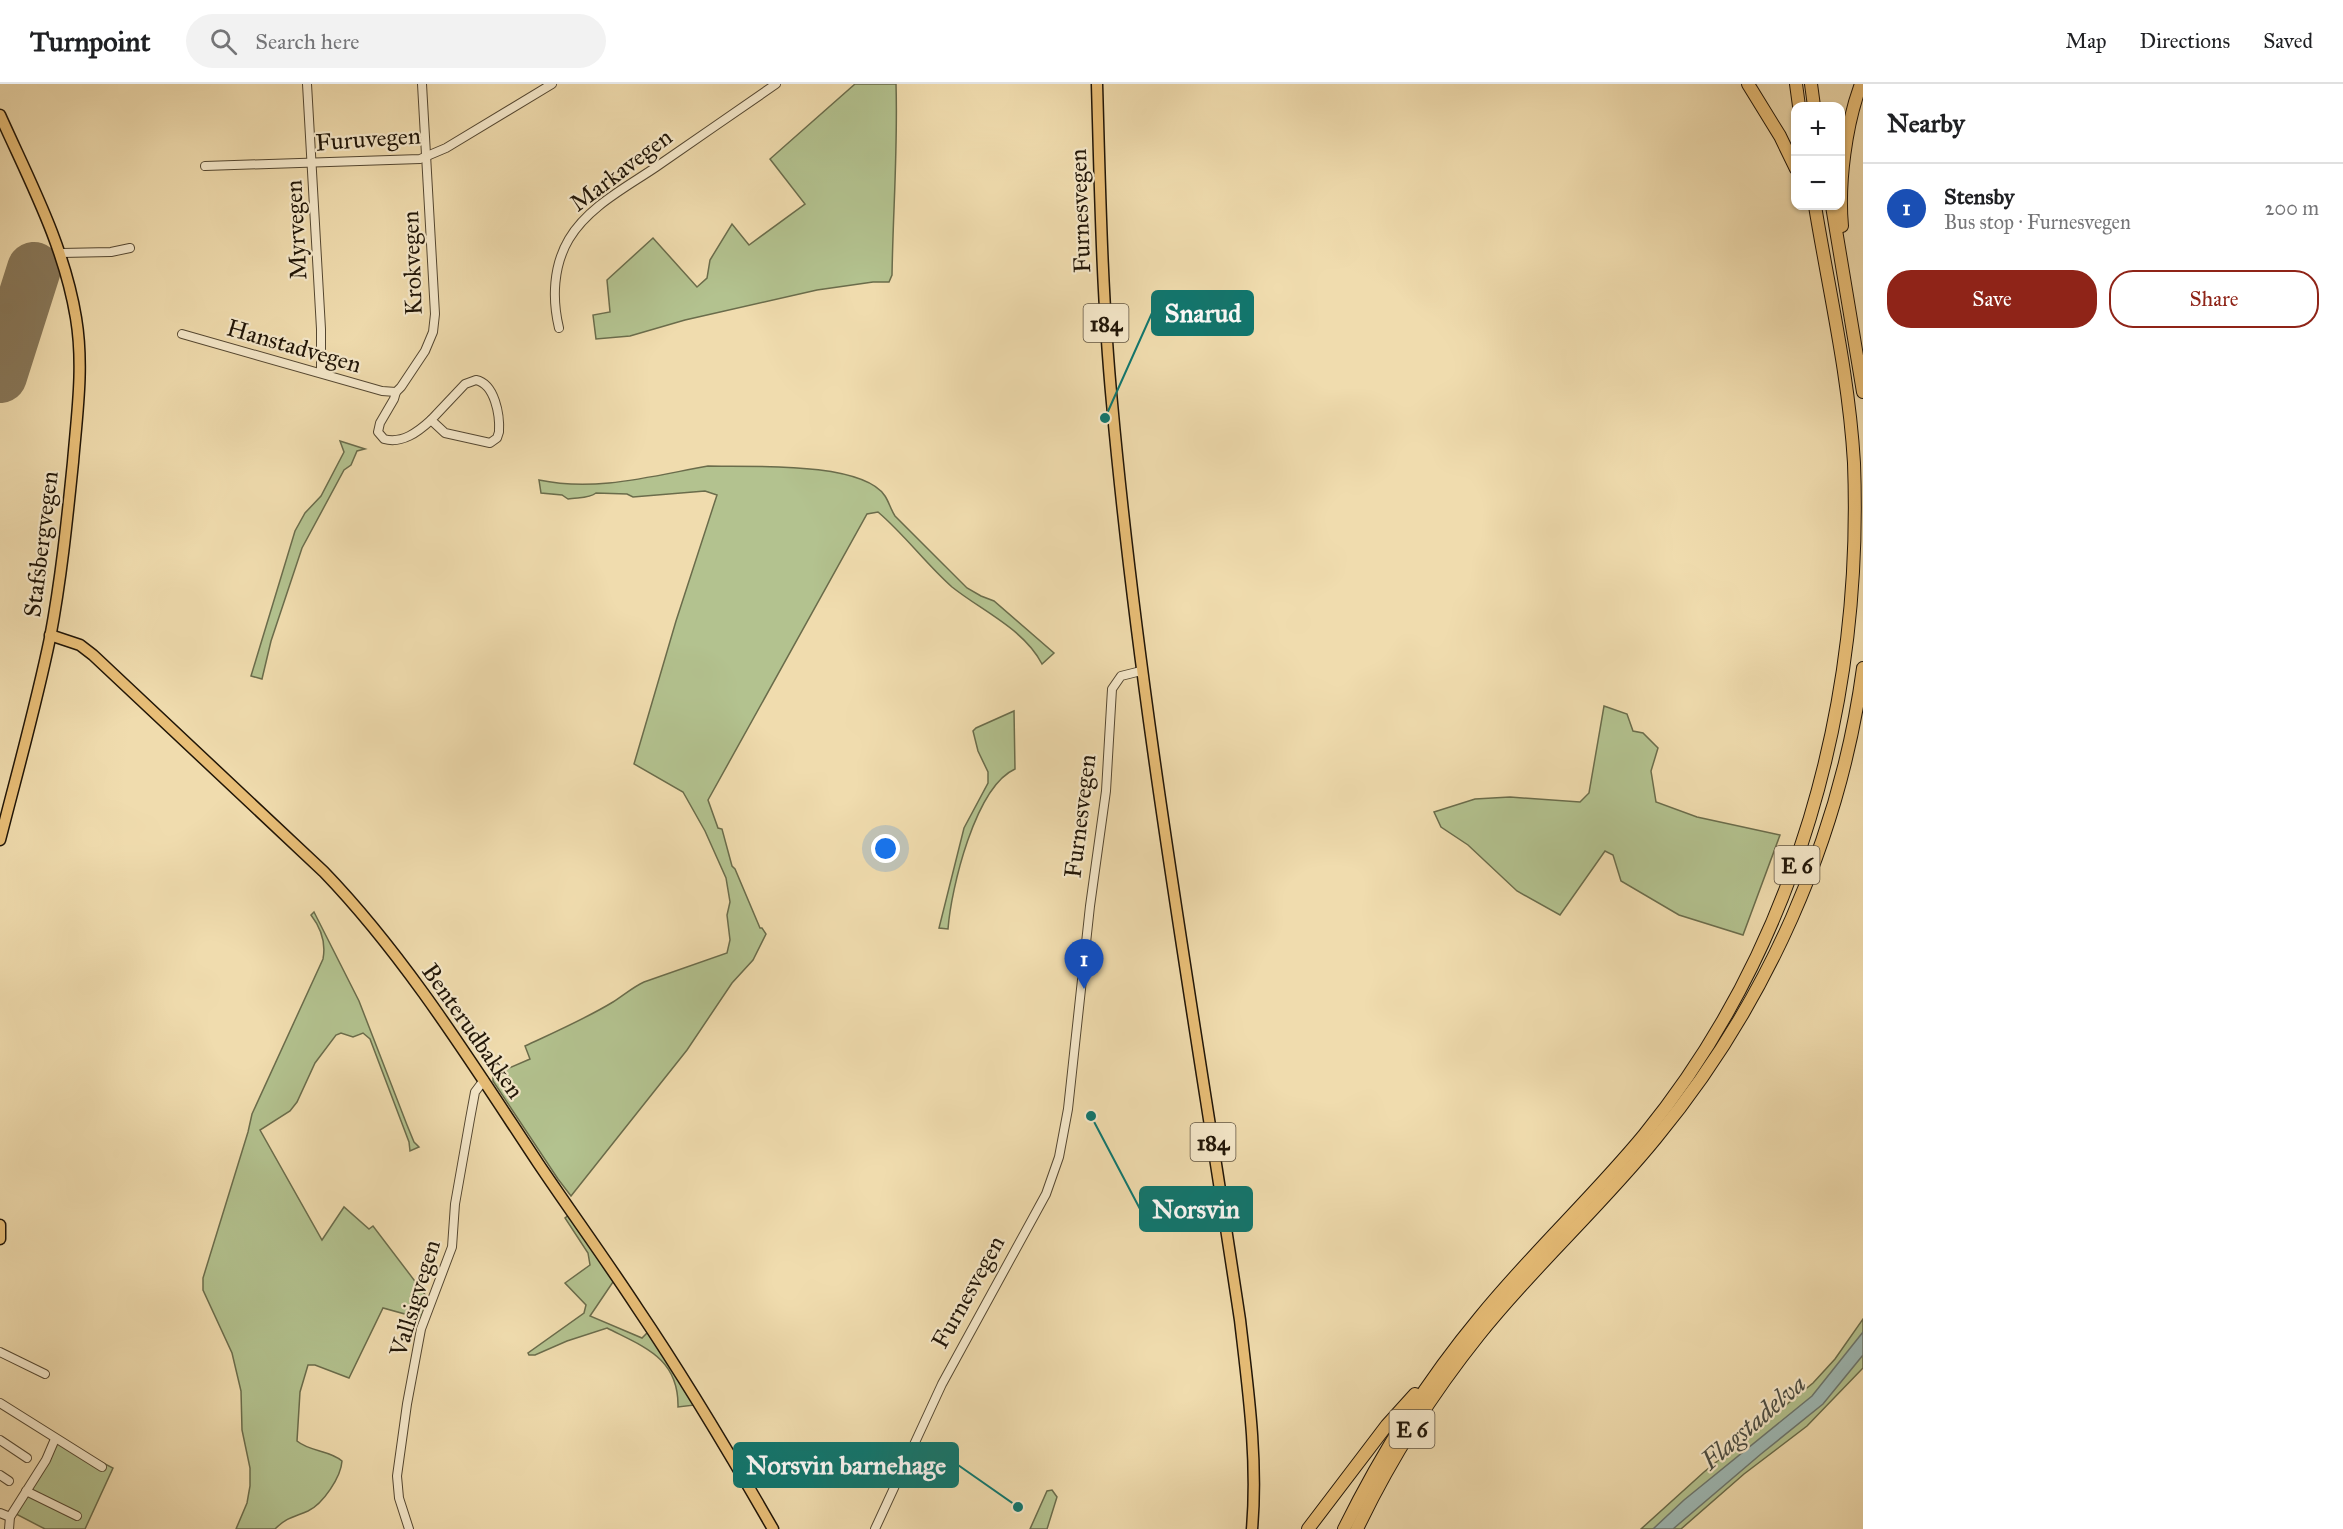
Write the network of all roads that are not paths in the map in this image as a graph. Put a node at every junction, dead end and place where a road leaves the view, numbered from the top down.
1 (307, 84) edge
2 (422, 84) edge
3 (552, 84) edge
4 (776, 84) edge
5 (1097, 84) edge
6 (1748, 84) edge
7 (1796, 84) edge
8 (1811, 84) edge
9 (1861, 84) edge
10 (1798, 102) edge
11 (1813, 102) edge
12 (0, 115) edge
13 (426, 157) junction
14 (1791, 159) edge
15 (312, 163) junction
16 (205, 166) dead end
17 (1810, 210) edge
18 (1816, 210) edge
19 (1833, 210) edge
20 (1819, 230) junction
21 (130, 248) dead end
22 (1839, 248) junction
23 (61, 253) junction
24 (559, 328) dead end
25 (182, 334) dead end
26 (321, 373) junction
27 (396, 392) junction
28 (1863, 392) edge
29 (431, 420) junction
30 (50, 635) junction
31 (1863, 668) edge
32 (1141, 671) junction
33 (0, 840) edge
34 (484, 1080) junction
35 (0, 1225) edge
36 (0, 1239) edge
37 (0, 1352) edge
38 (1439, 1370) junction
39 (45, 1374) dead end
40 (0, 1403) edge
41 (54, 1439) junction
42 (0, 1440) edge
43 (27, 1458) dead end
44 (102, 1467) dead end
45 (0, 1475) edge
46 (9, 1481) dead end
47 (26, 1491) junction
48 (0, 1513) edge
49 (77, 1516) dead end
50 (9, 1517) junction
51 (9, 1529) edge
52 (409, 1529) edge
53 (773, 1529) edge
54 (875, 1529) edge
55 (1252, 1529) edge
56 (1308, 1529) edge
57 (1344, 1529) edge
58 (1357, 1529) edge

1 - 15 street, Myrvegen
2 - 13 street, Krokvegen
3 - 13 street, Furuvegen
4 - 24 street, Markavegen
5 - 32 main road, Furnesvegen / 184
6 - 14 highway
7 - 10 highway
8 - 11 highway
9 - 22 highway
12 - 23 main road, Stafsbergvegen
13 - 15 street, Furuvegen
13 - 27 street, Krokvegen
15 - 16 street, Furuvegen
15 - 26 street, Myrvegen
17 - 20 highway, E 6
18 - 20 highway, E 6
19 - 22 highway
20 - 38 highway, E 6
21 - 23 street
22 - 28 highway
23 - 30 main road, Stafsbergvegen
25 - 26 street, Hanstadvegen
26 - 27 street, Hanstadvegen
27 - 29 street, Krokvegen
29 - 29 street, Krokvegen
30 - 33 main road, Stafsbergvegen
30 - 34 main road, Benterudbakken
31 - 58 highway, E 6
32 - 54 street, Furnesvegen
32 - 55 main road, 184
34 - 52 street, Vallsigvegen
34 - 53 main road, Benterudbakken
35 - 36 main road
37 - 39 street
38 - 56 highway, E 6
38 - 57 highway, E 6
40 - 41 street
41 - 44 street
41 - 47 street
42 - 43 street
45 - 46 street
47 - 49 street
47 - 50 street
48 - 50 street
50 - 51 street

